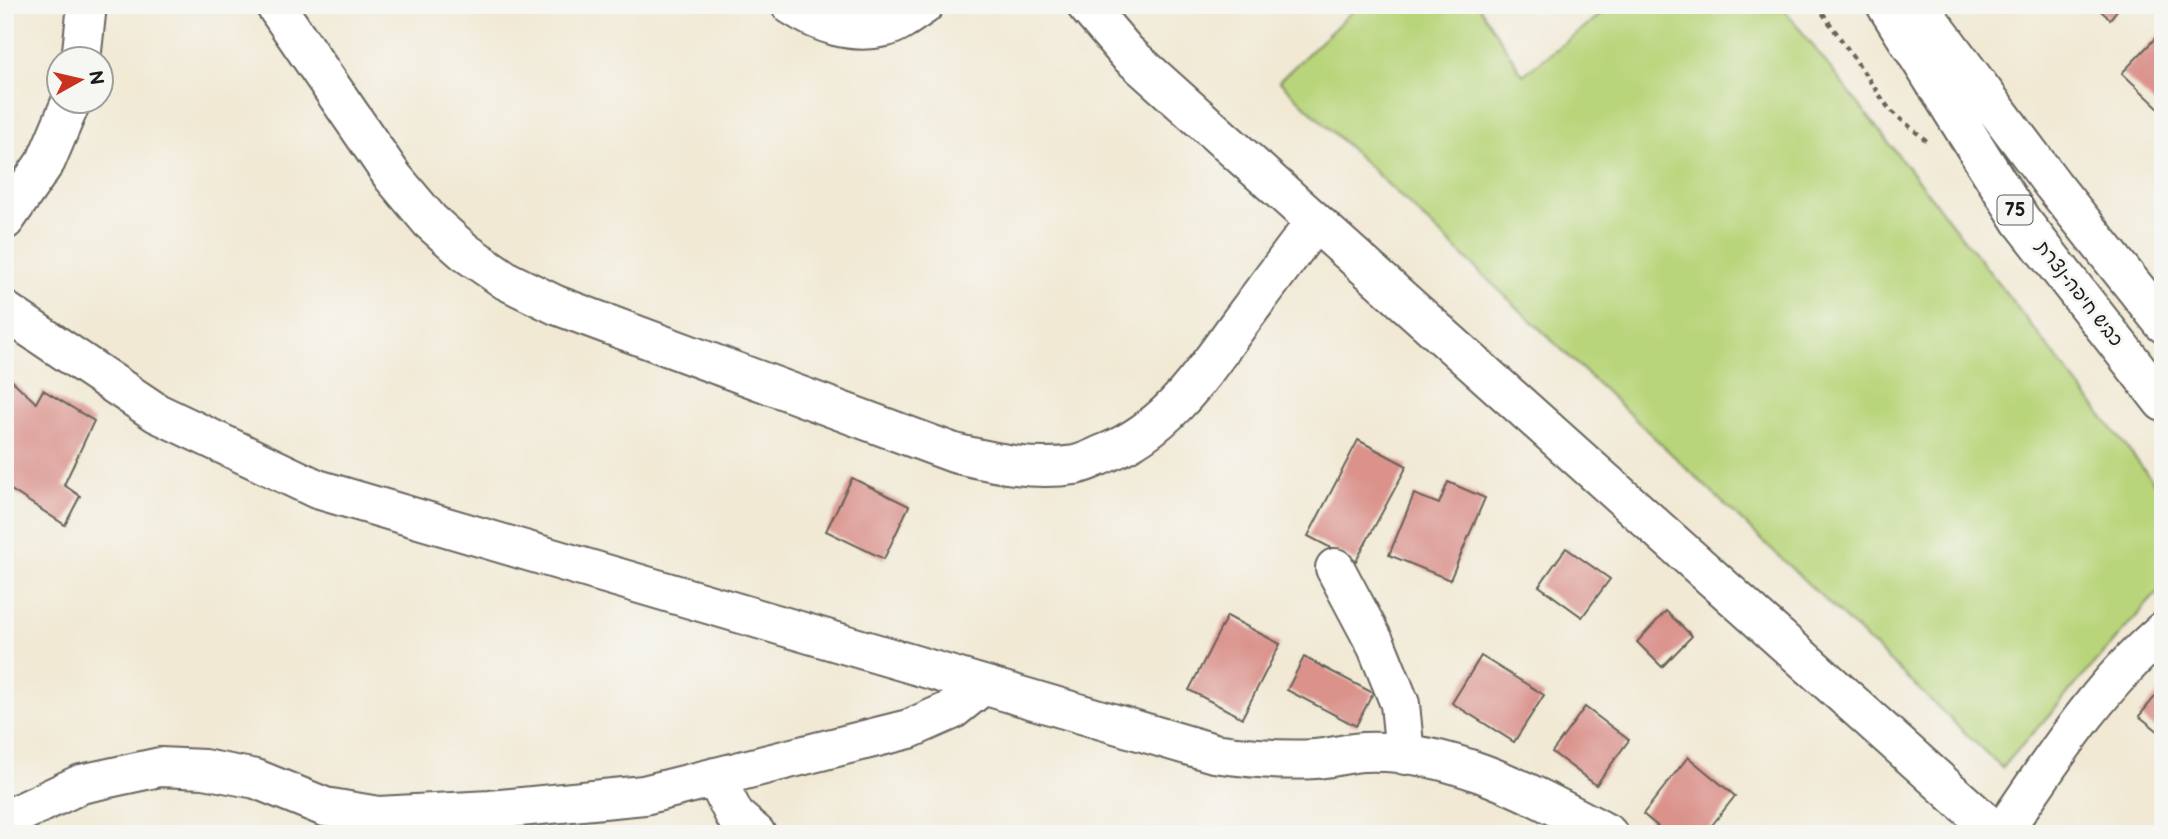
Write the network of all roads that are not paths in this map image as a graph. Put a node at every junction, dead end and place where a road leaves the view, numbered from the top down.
1 (87, 5) edge
2 (275, 5) edge
3 (791, 5) edge
4 (924, 5) edge
5 (1086, 5) edge
6 (1886, 5) edge
7 (1918, 5) edge
8 (83, 46) edge
9 (65, 116) edge
10 (5, 220) edge
11 (1315, 222) junction
12 (5, 311) edge
13 (2163, 323) edge
14 (2163, 402) edge
15 (1335, 568) dead end
16 (2163, 631) edge
17 (982, 686) junction
18 (1405, 755) junction
19 (715, 777) junction
20 (5, 820) edge
21 (756, 834) edge
22 (1608, 834) edge
23 (1999, 834) edge

1 - 8 main road
2 - 11 main road
3 - 4 main road
5 - 11 main road
6 - 14 main road, כביש חיפה-נצרת / 75
7 - 13 main road, 75
9 - 10 main road
11 - 23 main road
12 - 17 main road
15 - 18 main road
16 - 23 main road
17 - 18 main road
17 - 19 main road
18 - 22 main road
19 - 20 main road
19 - 21 main road

